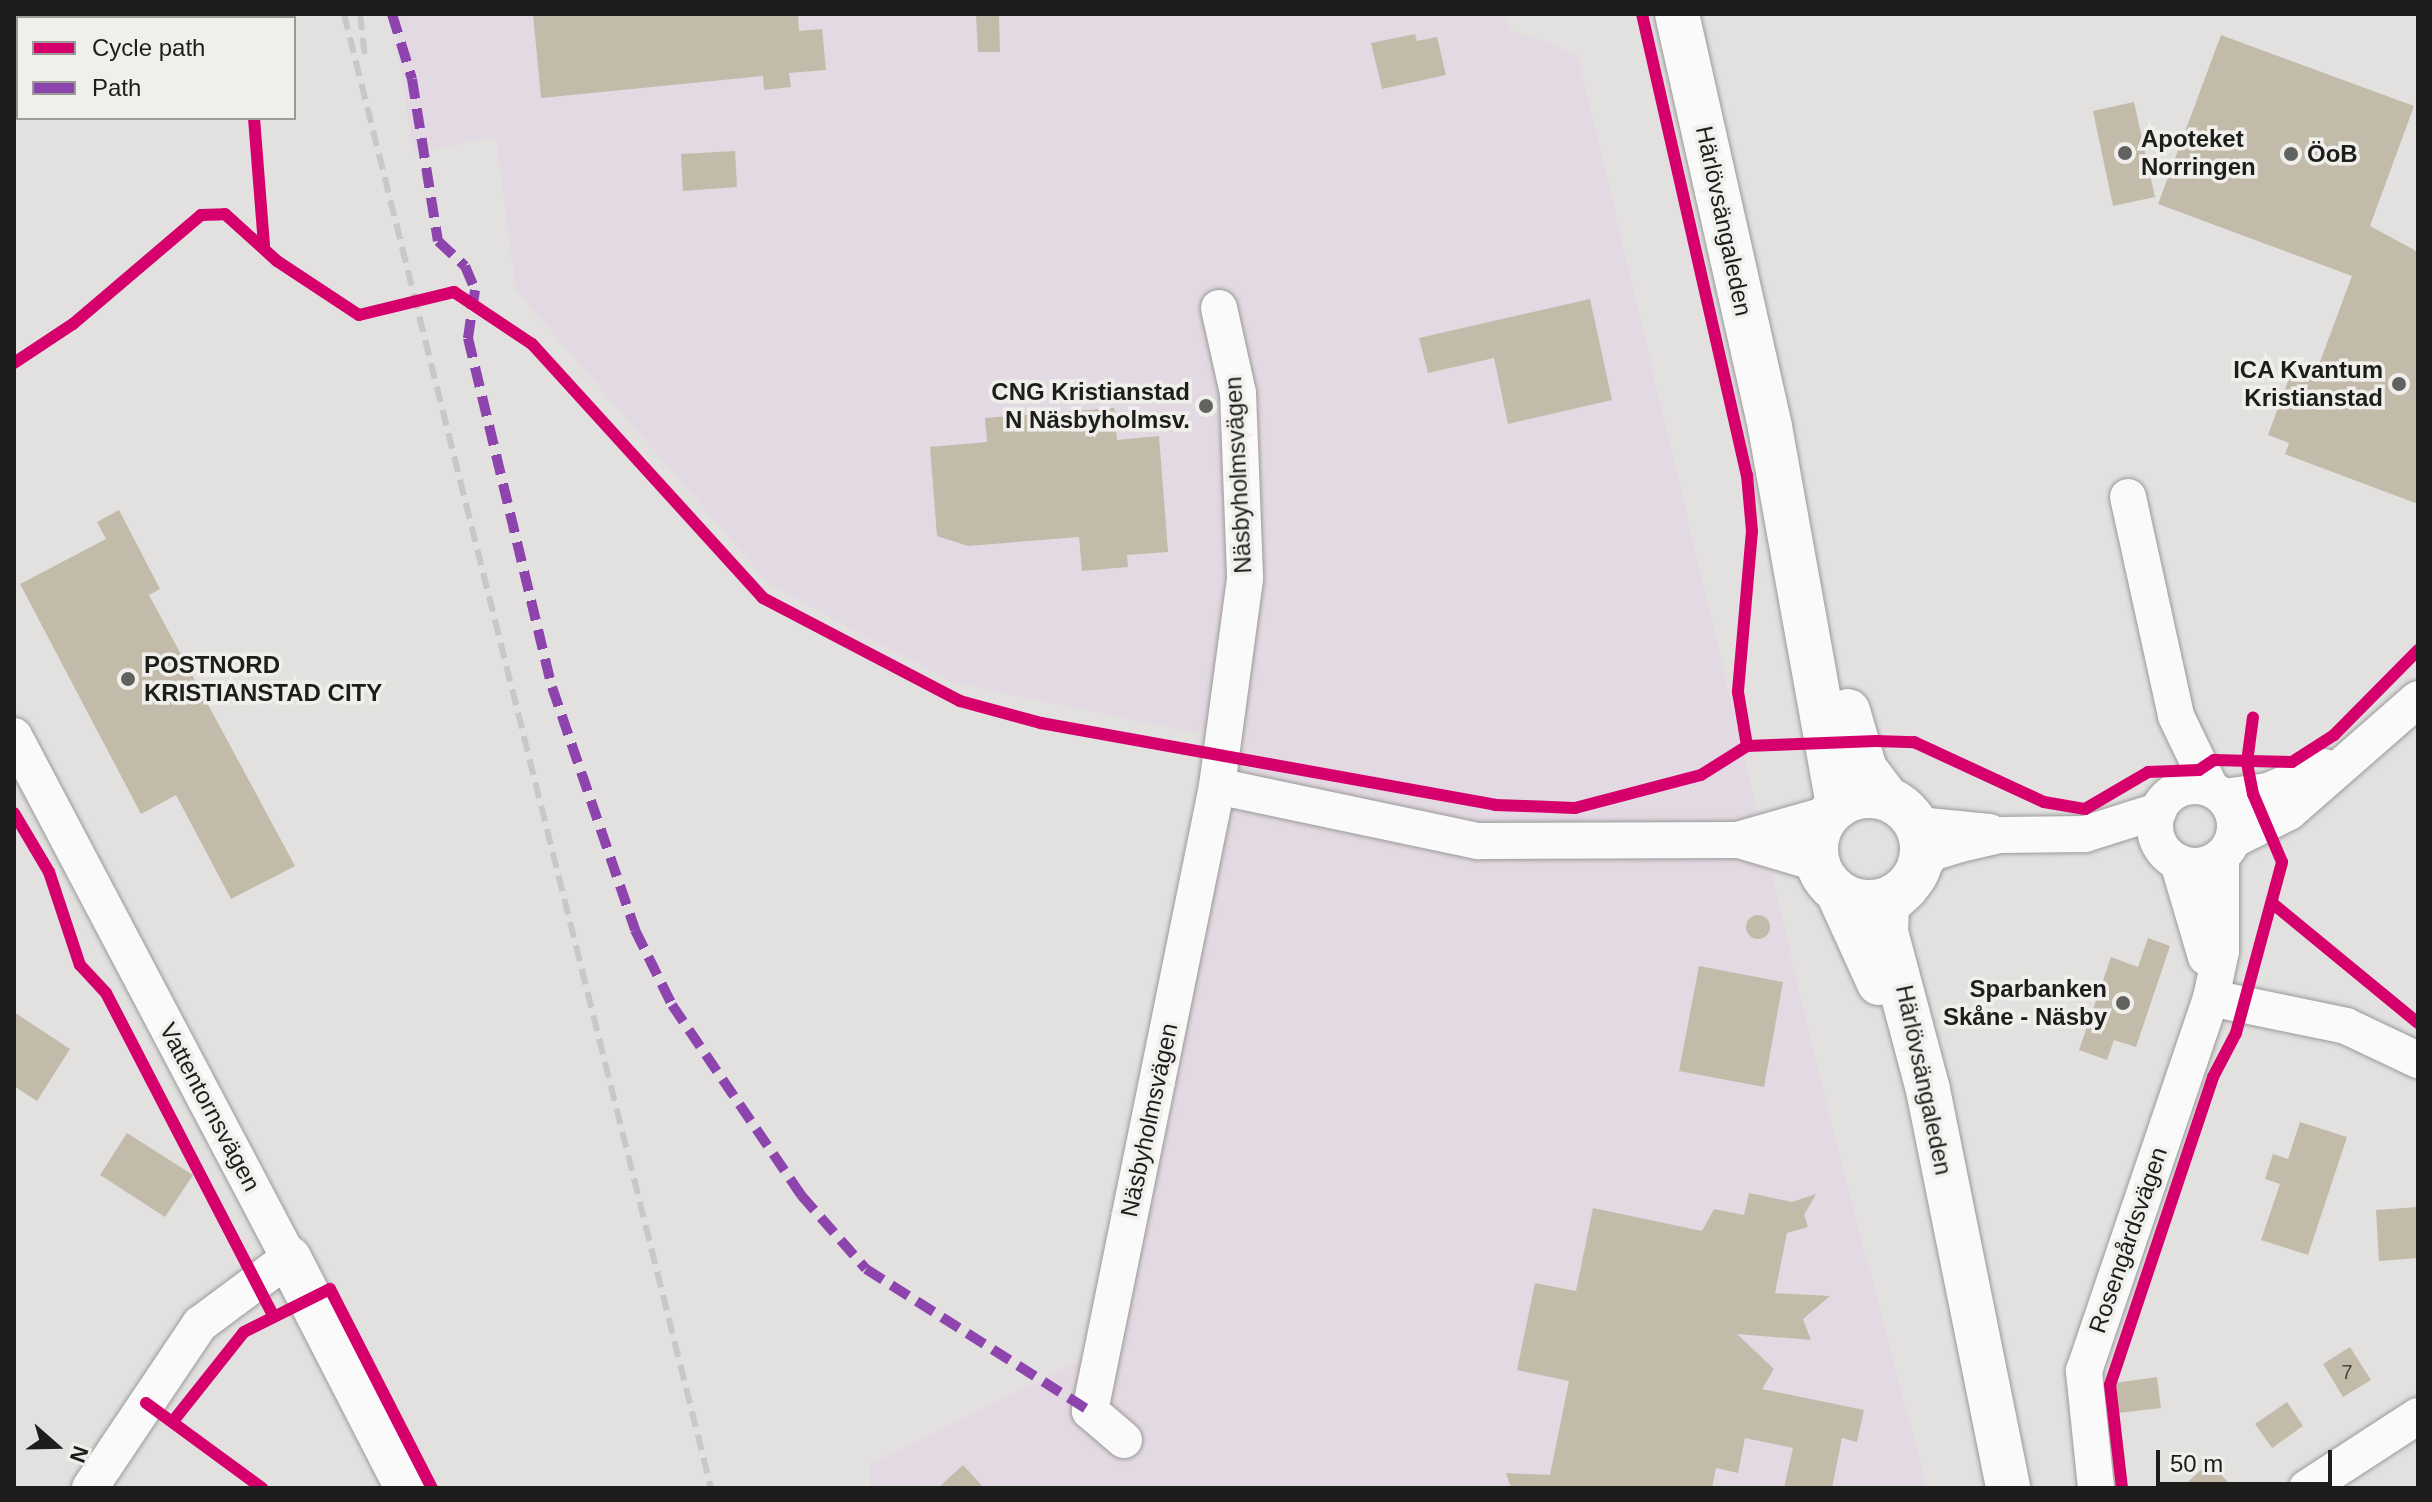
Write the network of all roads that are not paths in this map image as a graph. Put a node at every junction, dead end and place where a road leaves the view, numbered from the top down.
1 (1677, 14) edge
2 (1219, 308) dead end
3 (1770, 427) junction
4 (2128, 497) dead end
5 (2418, 699) edge
6 (2176, 716) junction
7 (14, 736) edge
8 (2348, 757) junction
9 (1217, 786) junction
10 (2217, 793) junction
11 (2162, 805) junction
12 (1833, 810) junction
13 (1902, 811) junction
14 (2085, 834) junction
15 (2000, 835) junction
16 (1737, 840) junction
17 (2227, 848) junction
18 (2173, 858) junction
19 (1828, 878) junction
20 (1911, 883) junction
21 (2211, 998) junction
22 (2418, 1060) edge
23 (289, 1258) junction
24 (1965, 1281) junction
25 (2418, 1416) edge
26 (1124, 1440) dead end
27 (405, 1485) edge
28 (90, 1488) edge
29 (2008, 1488) edge
30 (2096, 1488) edge
31 (2307, 1488) edge

1 - 3 main road, Härlövsängaleden
2 - 9 street, Näsbyholmsvägen
3 - 12 main road, Härlövsängaleden
3 - 13 main road, Härlövsängaleden
4 - 6 street
5 - 8 street
6 - 10 street
6 - 11 street
7 - 23 street, Vattentornsvägen
8 - 10 street
8 - 17 street
9 - 16 street
9 - 26 street, Näsbyholmsvägen
10 - 11 street
10 - 17 street
11 - 14 street
11 - 18 street
12 - 13 main road
12 - 16 street
12 - 19 main road
13 - 15 street
13 - 20 main road
14 - 15 street
14 - 18 street
15 - 20 street
16 - 19 street
17 - 18 street
17 - 21 street, Rosengårdsvägen
18 - 21 street, Rosengårdsvägen
19 - 20 main road
19 - 24 main road, Härlövsängaleden
20 - 24 main road, Härlövsängaleden
21 - 22 street
21 - 30 street, Rosengårdsvägen
23 - 27 main road, Vattentornsvägen
23 - 28 street
24 - 29 main road, Härlövsängaleden
25 - 31 street

